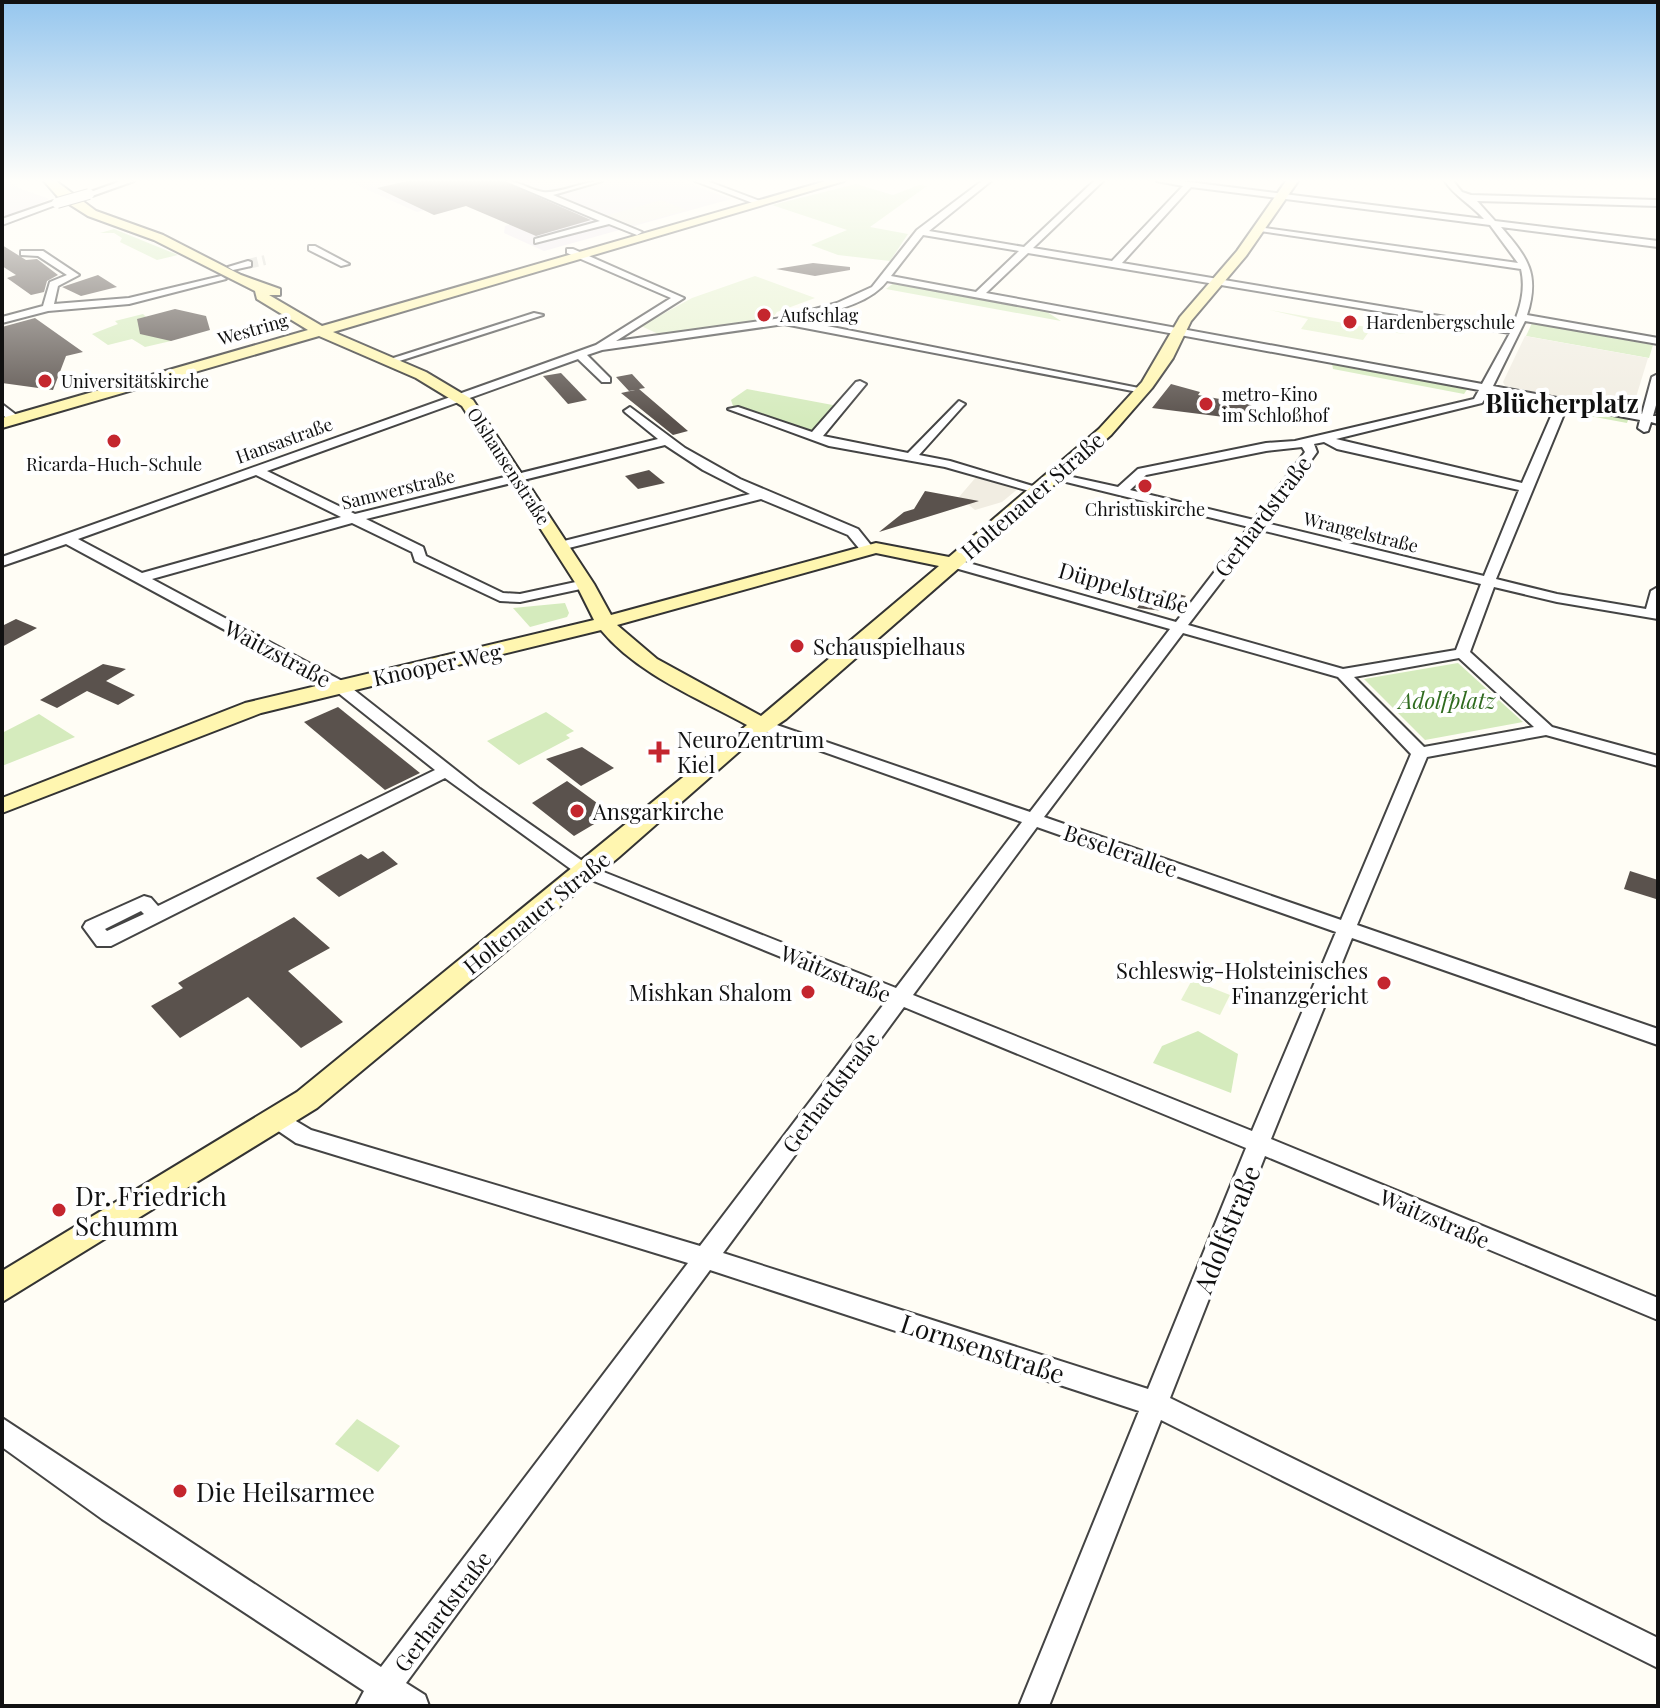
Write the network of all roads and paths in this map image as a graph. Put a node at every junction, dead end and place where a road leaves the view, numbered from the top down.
1 (52, 261) edge
2 (203, 261) edge
3 (218, 261) edge
4 (337, 261) edge
5 (549, 261) edge
6 (593, 261) edge
7 (899, 261) edge
8 (1018, 261) edge
9 (1095, 261) edge
10 (1118, 261) edge
11 (1234, 261) edge
12 (1480, 261) edge
13 (1521, 261) edge
14 (248, 264) tunnel mouth
15 (344, 264) dead end
16 (1115, 264) junction
17 (1526, 267) junction
18 (235, 271) junction
19 (886, 278) junction
20 (1219, 280) junction
21 (978, 295) junction
22 (48, 308) junction
23 (538, 315) dead end
24 (1521, 317) junction
25 (2, 320) edge
26 (783, 321) junction
27 (323, 326) junction
28 (1514, 331) junction
29 (1176, 337) junction
30 (1658, 341) edge
31 (600, 347) junction
32 (579, 354) junction
33 (389, 361) junction
34 (1658, 377) edge
35 (606, 380) dead end
36 (860, 384) dead end
37 (1143, 390) junction
38 (1482, 394) junction
39 (459, 397) junction
40 (959, 404) dead end
41 (734, 409) dead end
42 (630, 411) dead end
43 (1558, 414) junction
44 (6, 415) edge
45 (1650, 423) edge
46 (1658, 432) edge
47 (1323, 436) junction
48 (812, 437) junction
49 (666, 441) junction
50 (1302, 442) junction
51 (909, 459) junction
52 (255, 470) junction
53 (1058, 476) junction
54 (518, 478) junction
55 (1527, 488) junction
56 (1040, 490) junction
57 (1120, 492) junction
58 (761, 495) junction
59 (354, 518) junction
60 (1256, 525) junction
61 (66, 538) junction
62 (561, 546) junction
63 (880, 549) junction
64 (2, 562) edge
65 (949, 566) junction
66 (140, 578) junction
67 (1489, 582) junction
68 (585, 584) junction
69 (1658, 591) edge
70 (1655, 614) edge
71 (605, 623) junction
72 (1178, 627) junction
73 (1462, 653) junction
74 (1343, 674) junction
75 (338, 685) junction
76 (762, 725) junction
77 (1546, 730) junction
78 (1420, 753) junction
79 (1658, 761) edge
80 (446, 771) junction
81 (2, 806) edge
82 (1033, 819) junction
83 (585, 871) junction
84 (156, 916) dead end
85 (1345, 928) junction
86 (900, 999) junction
87 (1658, 1037) edge
88 (279, 1120) junction
89 (1259, 1144) junction
90 (705, 1258) junction
91 (2, 1288) edge
92 (1658, 1309) edge
93 (1156, 1404) junction
94 (2, 1431) edge
95 (1658, 1653) edge
96 (379, 1696) edge
97 (414, 1706) edge
98 (1034, 1706) edge

1 - 22 street
2 - 18 main road, Olshausenstraße
3 - 18 main road, Olshausenstraße
4 - 15 street
5 - 27 main road, Westring
6 - 31 street
7 - 19 street
8 - 21 street
9 - 16 street
10 - 16 street
11 - 20 main road, Holtenauer Straße
12 - 17 street
13 - 17 street
14 - 18 street
16 - 20 street
17 - 24 street
18 - 22 street
18 - 27 main road, Olshausenstraße
19 - 21 street
19 - 26 street
20 - 28 street
20 - 29 main road, Holtenauer Straße
21 - 29 street
22 - 25 street
23 - 33 street
24 - 28 street
24 - 30 street
26 - 31 street
26 - 37 street
27 - 33 main road, Olshausenstraße
27 - 44 main road, Westring
28 - 38 street
29 - 37 main road, Holtenauer Straße
29 - 38 street
31 - 32 street, Hansastraße
32 - 35 street
32 - 39 street, Hansastraße
33 - 39 main road, Olshausenstraße
34 - 45 street
36 - 48 street
37 - 53 main road, Holtenauer Straße
38 - 43 street
38 - 45 street
38 - 47 street
39 - 52 street, Hansastraße
39 - 54 main road, Olshausenstraße
40 - 51 street
41 - 48 street
42 - 49 street
43 - 45 street
43 - 55 street
45 - 46 street
47 - 50 street
47 - 55 street
48 - 51 street
49 - 54 street, Samwerstraße
49 - 58 street
50 - 57 street
50 - 60 street, Gerhardstraße
51 - 56 street
52 - 59 street
52 - 61 street, Hansastraße
53 - 56 main road, Holtenauer Straße
53 - 57 street, Wrangelstraße
54 - 59 street, Samwerstraße
54 - 62 main road, Olshausenstraße
55 - 67 street
56 - 65 main road, Holtenauer Straße
57 - 60 street, Wrangelstraße
58 - 62 street
58 - 63 street
59 - 66 street, Samwerstraße
59 - 68 street
60 - 67 street, Wrangelstraße
60 - 72 street, Gerhardstraße
61 - 64 street, Hansastraße
61 - 66 street, Waitzstraße
62 - 68 main road, Olshausenstraße
63 - 65 main road, Düppelstraße
63 - 71 main road, Knooper Weg
65 - 72 street, Düppelstraße
65 - 76 main road, Holtenauer Straße
66 - 75 street, Waitzstraße
67 - 70 street, Wrangelstraße
67 - 73 street
68 - 71 main road, Olshausenstraße
69 - 70 street
71 - 75 main road, Knooper Weg
71 - 76 main road, Beselerallee
72 - 74 street, Düppelstraße
72 - 82 street, Gerhardstraße
73 - 74 street
73 - 77 street
74 - 78 street
75 - 80 street, Waitzstraße
75 - 81 main road, Knooper Weg
76 - 82 street, Beselerallee
76 - 83 main road, Holtenauer Straße
77 - 78 street
77 - 79 street
78 - 85 street, Adolfstraße
80 - 83 street, Waitzstraße
80 - 84 street
82 - 85 street, Beselerallee
82 - 86 street, Gerhardstraße
83 - 86 street, Waitzstraße
83 - 88 main road, Holtenauer Straße
85 - 87 street, Beselerallee
85 - 89 street, Adolfstraße
86 - 89 street, Waitzstraße
86 - 90 street, Gerhardstraße
88 - 90 street, Lornsenstraße
88 - 91 main road, Holtenauer Straße
89 - 92 street, Waitzstraße
89 - 93 street, Adolfstraße
90 - 93 street, Lornsenstraße
90 - 96 street, Gerhardstraße
93 - 95 street, Lornsenstraße
93 - 98 street, Adolfstraße
94 - 96 street
96 - 97 street

